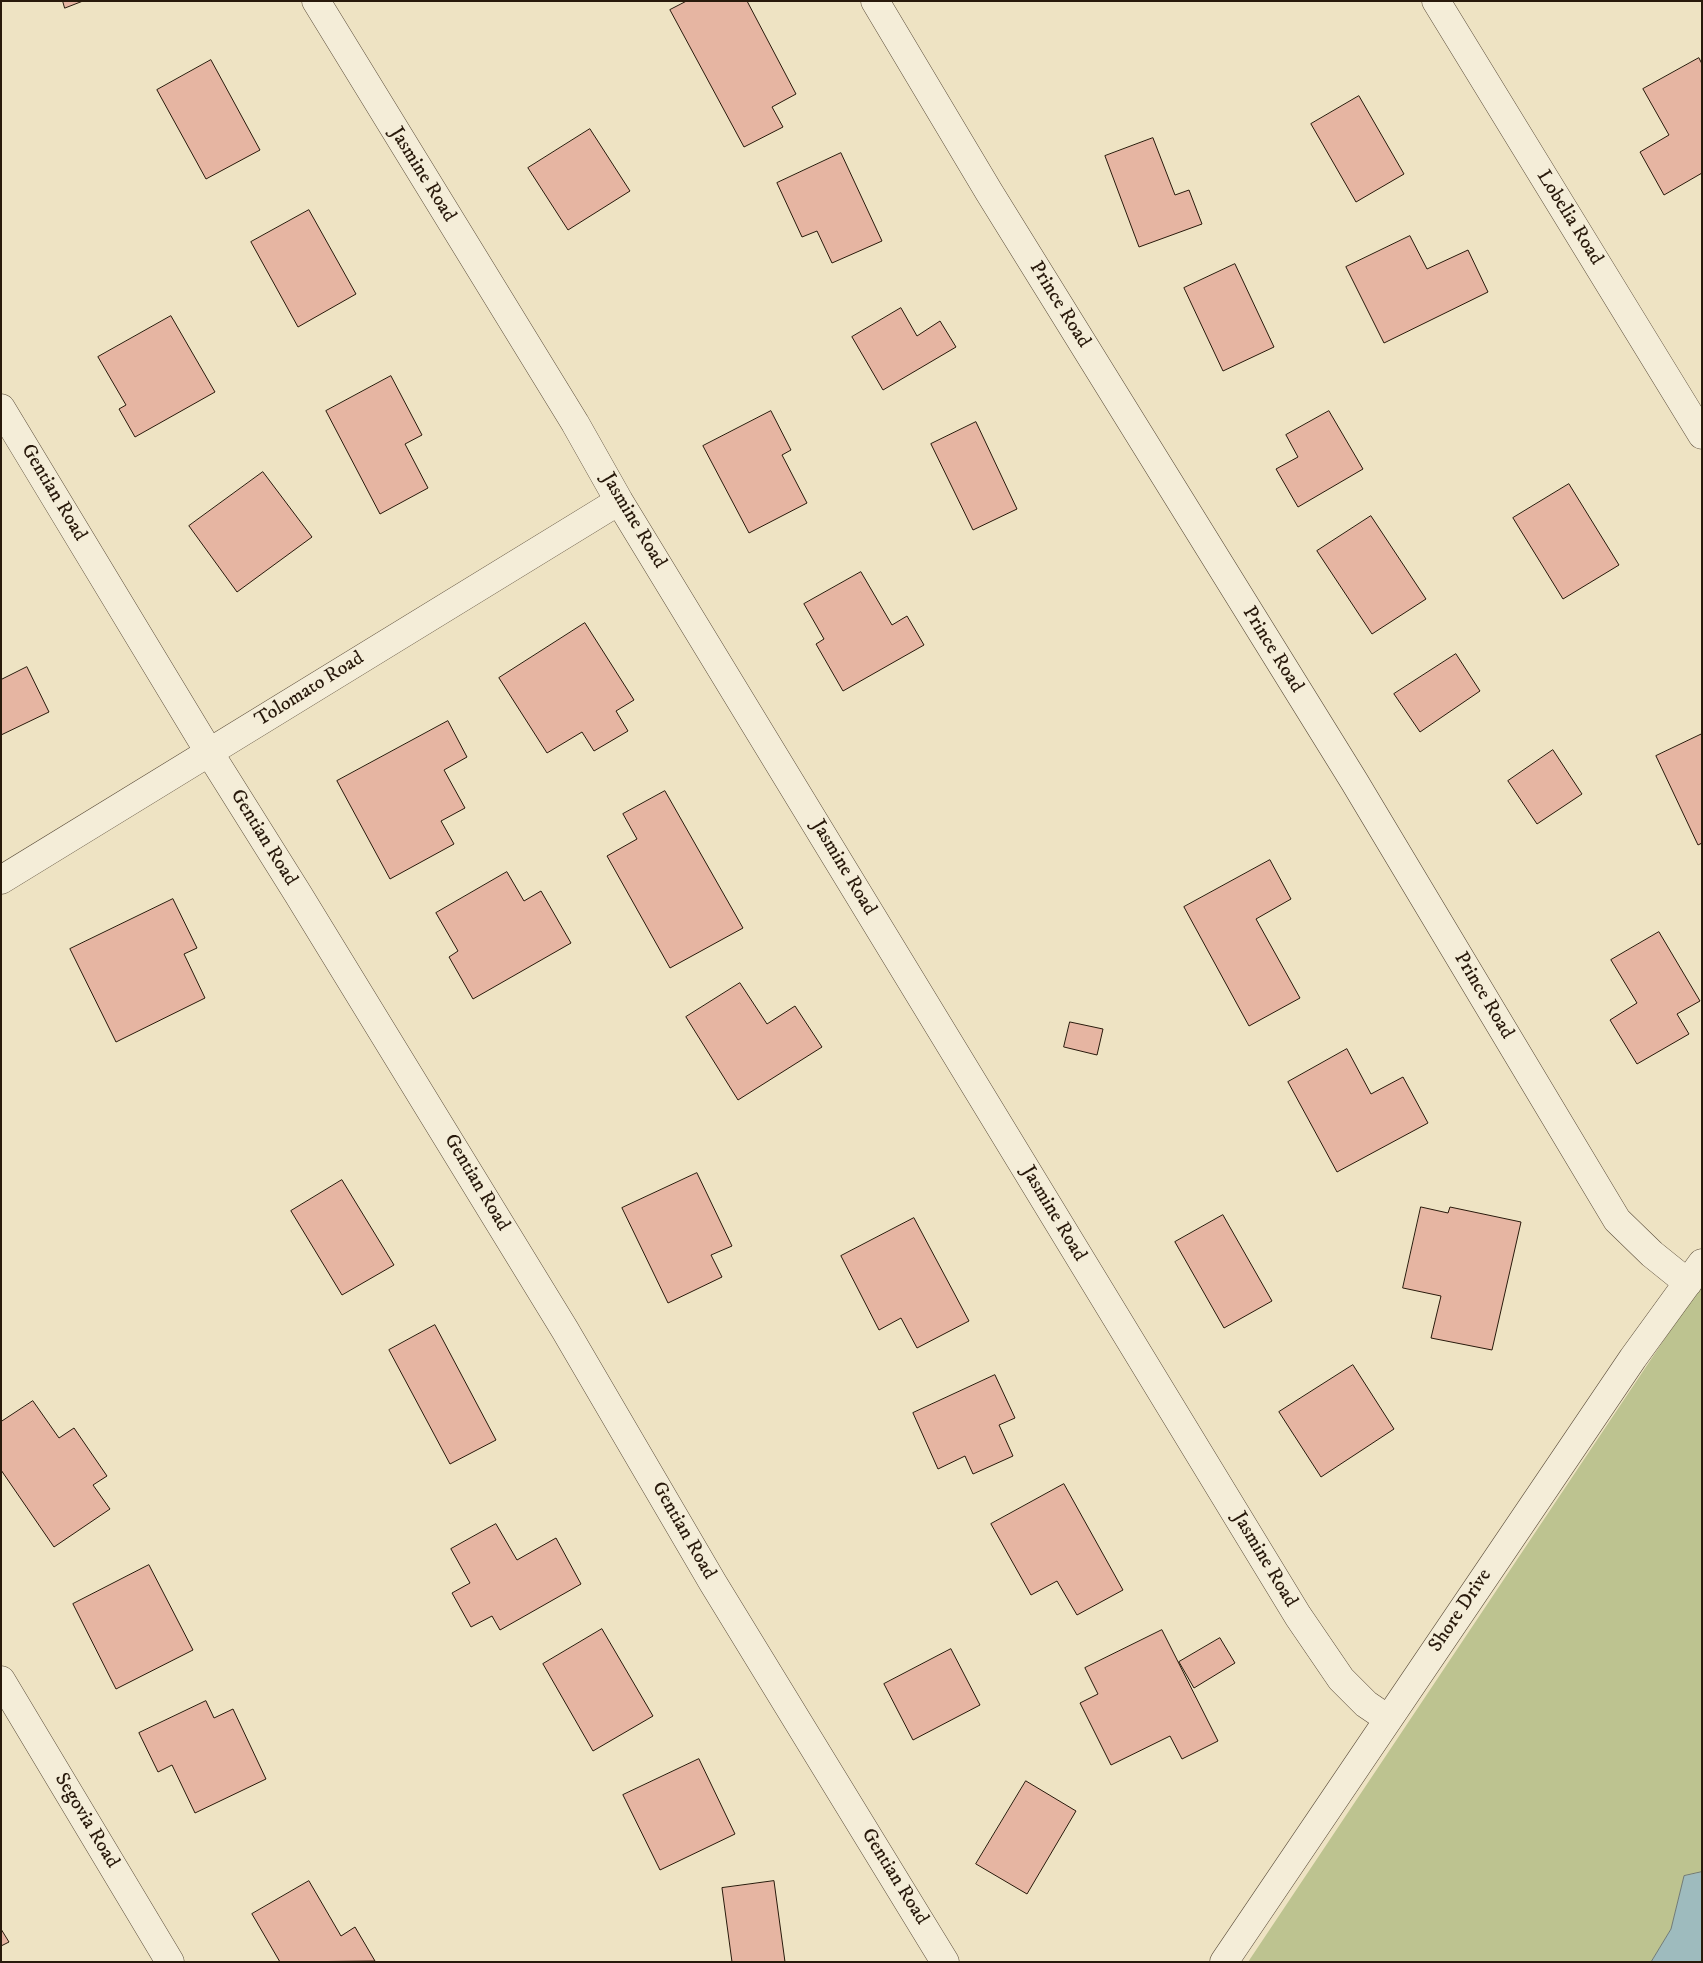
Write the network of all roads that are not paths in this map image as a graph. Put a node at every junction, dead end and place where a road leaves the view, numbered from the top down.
1 (316, 1) edge
2 (875, 1) edge
3 (1436, 1) edge
4 (1, 408) edge
5 (1702, 435) edge
6 (619, 501) junction
7 (209, 752) junction
8 (1, 880) edge
9 (1695, 1273) edge
10 (1, 1680) edge
11 (1388, 1719) junction
12 (170, 1962) edge
13 (945, 1962) edge
14 (1224, 1962) edge

1 - 6 street, Jasmine Road
2 - 9 street, Prince Road
3 - 5 street, Lobelia Road
4 - 7 street, Gentian Road
6 - 7 street, Tolomato Road
6 - 11 street, Jasmine Road
7 - 8 street, Tolomato Road
7 - 13 street, Gentian Road
9 - 11 street, Shore Drive
10 - 12 street, Segovia Road
11 - 14 street, Shore Drive

